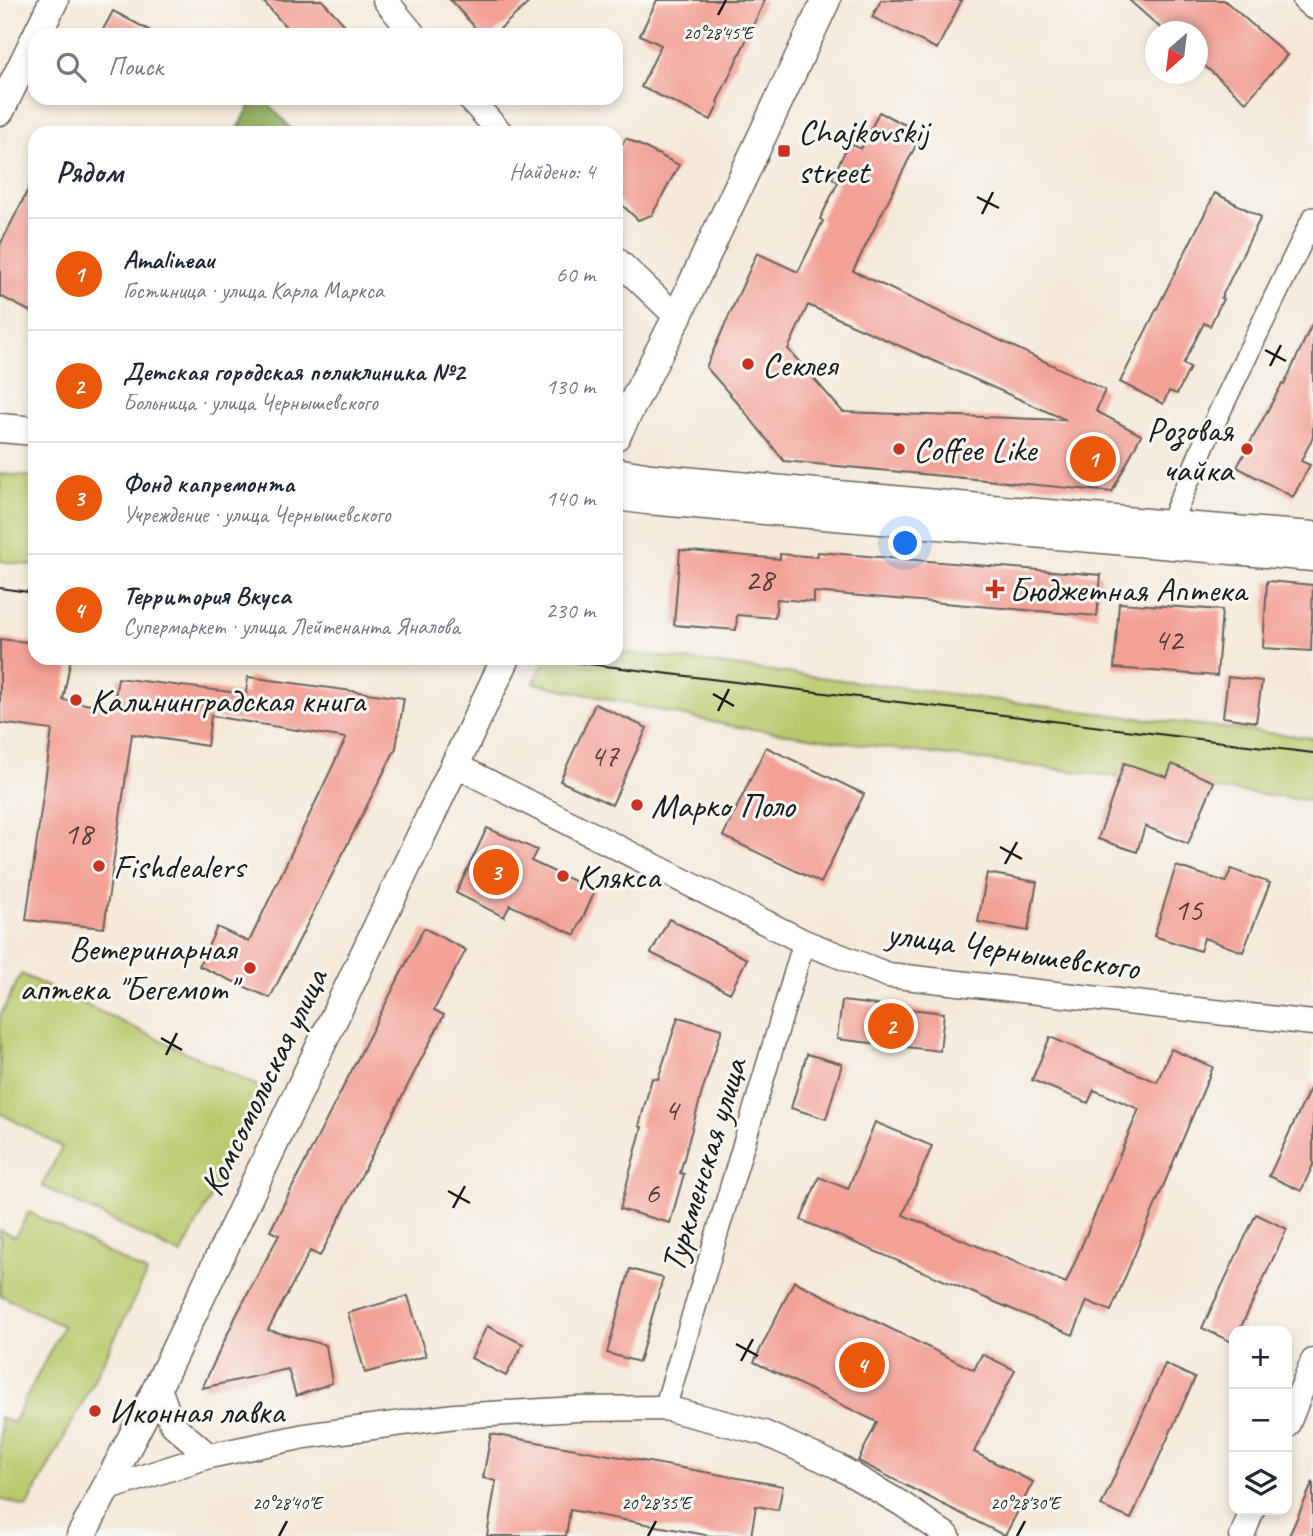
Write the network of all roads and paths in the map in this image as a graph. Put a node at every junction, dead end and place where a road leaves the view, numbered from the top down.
1 (54, 0) edge
2 (384, 0) edge
3 (826, 0) edge
4 (1305, 0) edge
5 (1313, 7) edge
6 (40, 28) edge
7 (408, 28) edge
8 (28, 53) edge
9 (475, 105) edge
10 (0, 111) edge
11 (495, 126) edge
12 (1313, 218) edge
13 (623, 266) edge
14 (677, 317) junction
15 (623, 422) edge
16 (0, 428) edge
17 (28, 430) edge
18 (0, 448) edge
19 (28, 450) edge
20 (623, 473) edge
21 (623, 497) edge
22 (1168, 535) junction
23 (1313, 536) edge
24 (1313, 557) edge
25 (503, 665) edge
26 (456, 765) junction
27 (804, 942) junction
28 (1313, 1023) edge
29 (1313, 1362) edge
30 (158, 1385) junction
31 (665, 1408) junction
32 (1292, 1414) edge
33 (209, 1456) junction
34 (106, 1489) junction
35 (1250, 1515) edge
36 (80, 1536) edge
37 (948, 1536) edge
38 (1242, 1536) edge

1 - 6 main road
2 - 7 street
3 - 14 main road
4 - 5 street
8 - 10 main road
9 - 11 street
12 - 22 street
13 - 14 street
14 - 15 main road
16 - 17 main road
18 - 19 main road
20 - 22 main road
21 - 22 main road
22 - 23 main road
22 - 24 main road
25 - 26 main road, Комсомольская улица
26 - 27 street, улица Чернышевского
26 - 30 main road, Комсомольская улица
27 - 28 street, улица Чернышевского
27 - 31 street, Туркменская улица
29 - 32 street
30 - 33 street
30 - 34 main road, Комсомольская улица
31 - 33 street
31 - 37 street
33 - 34 street
34 - 36 main road, Комсомольская улица
35 - 38 street

